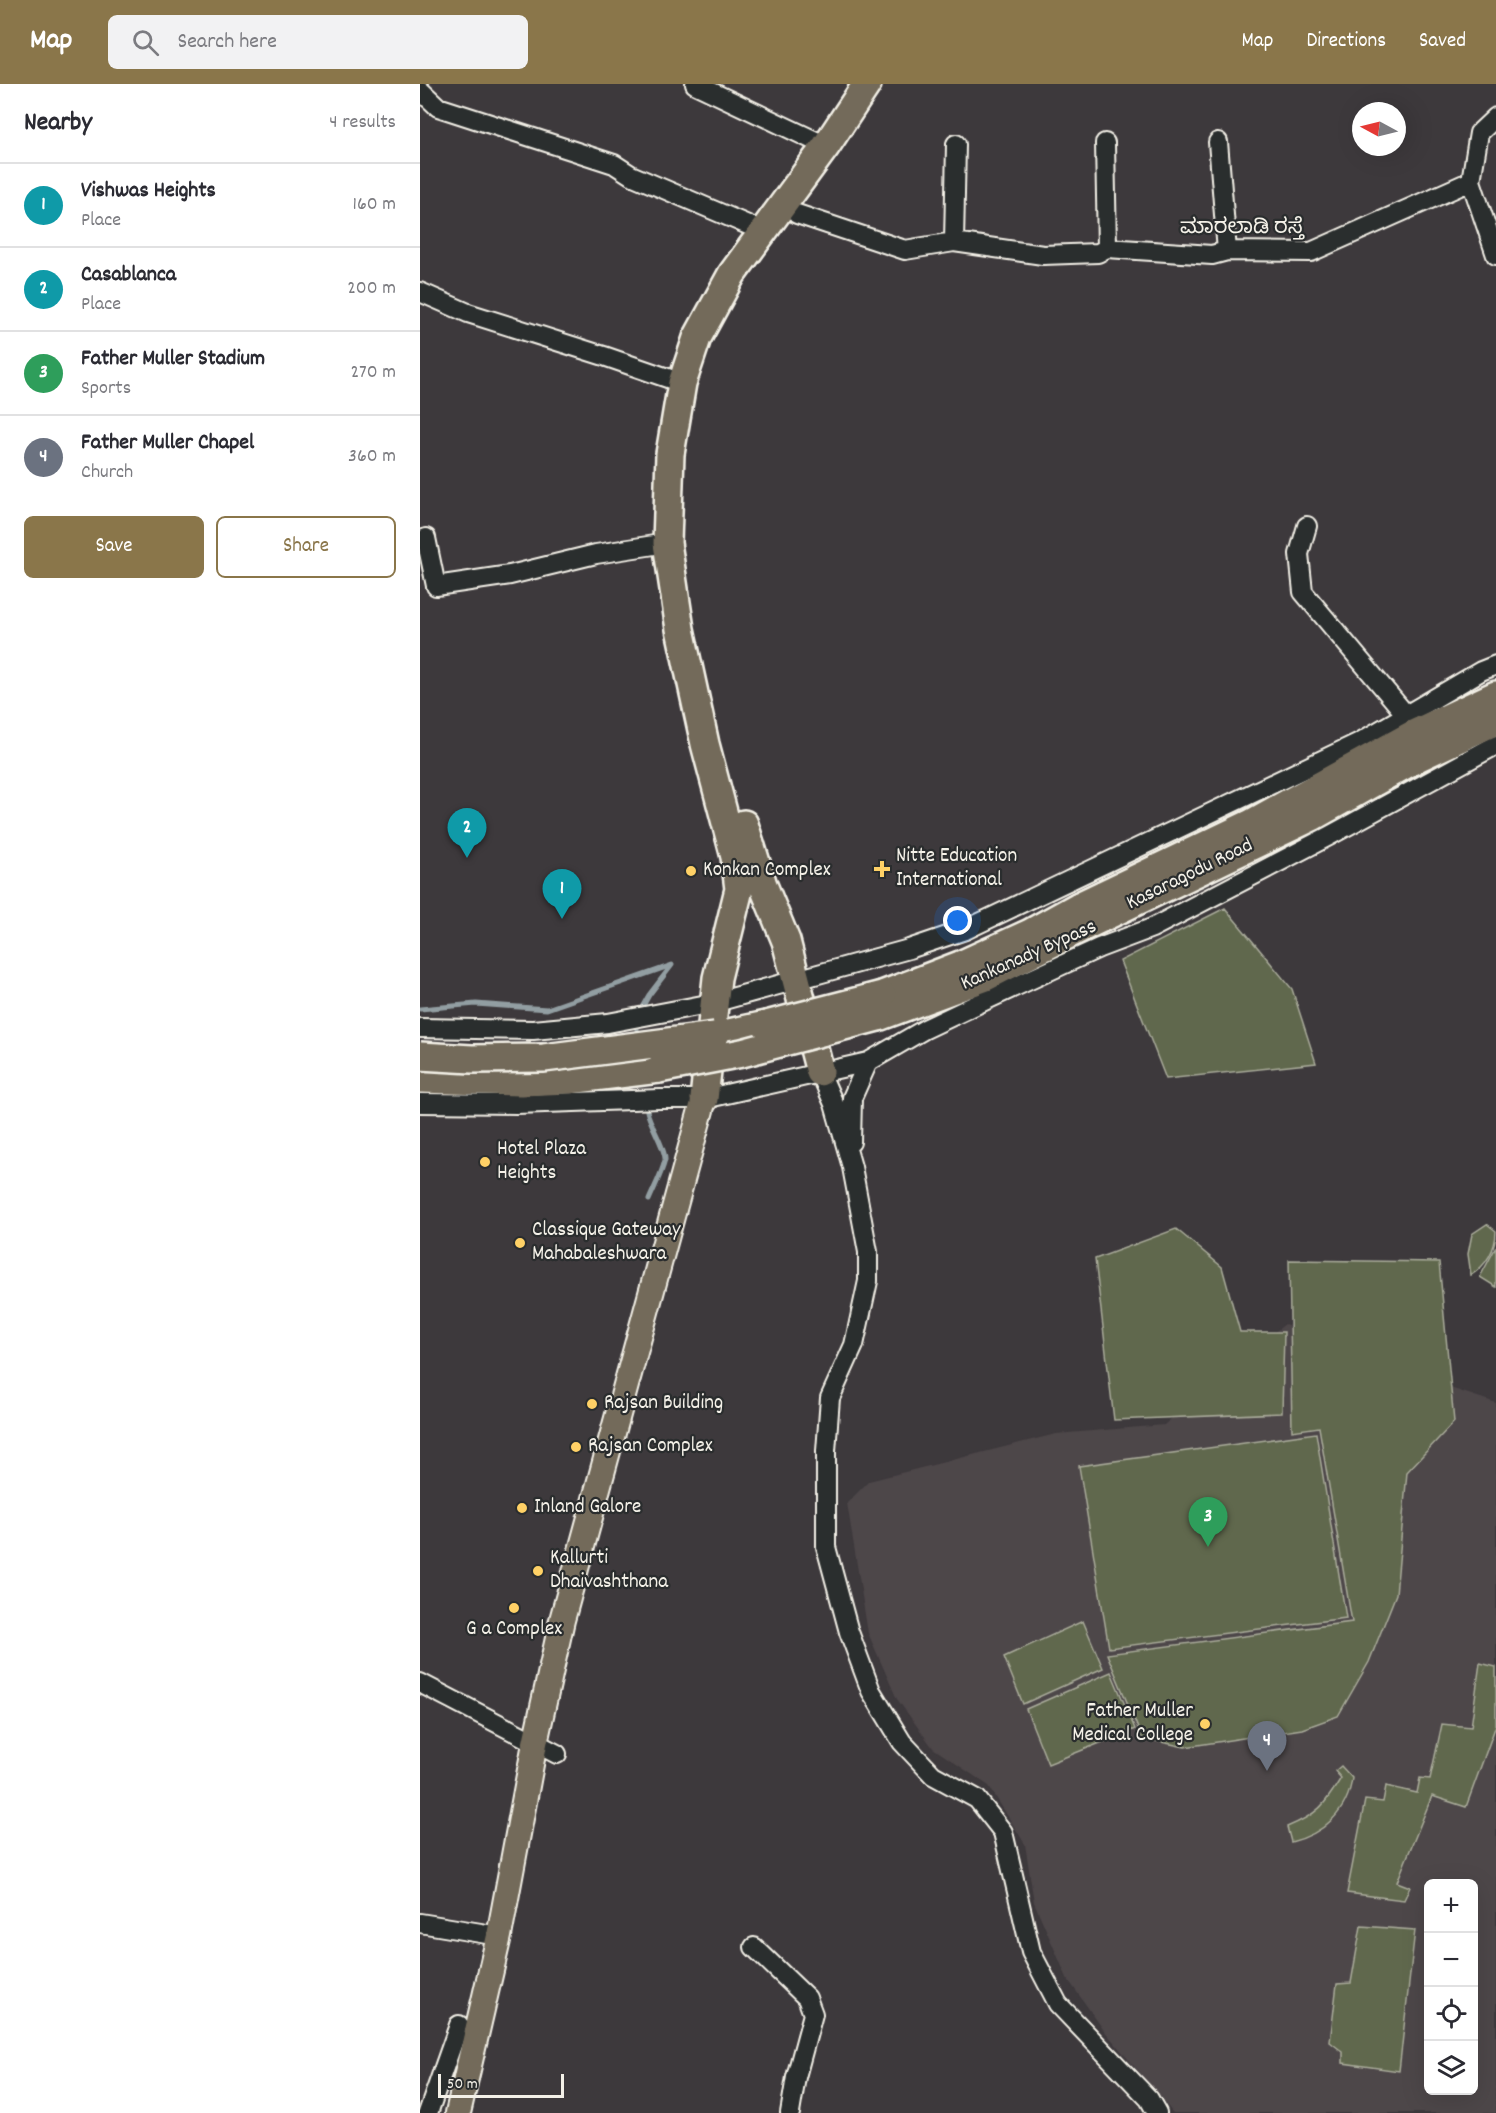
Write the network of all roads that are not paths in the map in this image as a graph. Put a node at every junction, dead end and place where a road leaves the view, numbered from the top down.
1 (695, 84) edge
2 (867, 84) edge
3 (888, 84) edge
4 (420, 90) edge
5 (1496, 117) edge
6 (1218, 142) dead end
7 (1105, 143) dead end
8 (956, 144) dead end
9 (826, 146) junction
10 (1471, 181) junction
11 (797, 214) junction
12 (762, 231) junction
13 (954, 242) junction
14 (1107, 248) junction
15 (1227, 251) junction
16 (1496, 255) edge
17 (420, 292) edge
18 (682, 383) junction
19 (1307, 526) dead end
20 (426, 538) dead end
21 (667, 543) junction
22 (1496, 665) edge
23 (1496, 695) edge
24 (1407, 716) junction
25 (1496, 721) edge
26 (1496, 745) edge
27 (795, 980) junction
28 (713, 1003) junction
29 (880, 1006) junction
30 (420, 1028) edge
31 (420, 1056) edge
32 (868, 1062) junction
33 (820, 1072) junction
34 (420, 1079) edge
35 (704, 1099) junction
36 (420, 1102) edge
37 (852, 1167) junction
38 (420, 1683) edge
39 (536, 1743) junction
40 (557, 1754) dead end
41 (420, 1923) edge
42 (499, 1936) junction
43 (754, 1947) dead end
44 (459, 2025) dead end
45 (428, 2113) edge
46 (458, 2113) edge
47 (790, 2113) edge
48 (1157, 2113) edge

1 - 9 street
2 - 9 highway
3 - 11 highway
4 - 12 street
5 - 10 street
6 - 15 street
7 - 14 street
8 - 13 street
9 - 12 highway
10 - 15 street, ಮಾರಲಾಡಿ ರಸ್ತೆ
10 - 16 street
11 - 13 street, ಮಾರಲಾಡಿ ರಸ್ತೆ
11 - 27 highway
12 - 18 highway
13 - 14 street, ಮಾರಲಾಡಿ ರಸ್ತೆ
14 - 15 street, ಮಾರಲಾಡಿ ರಸ್ತೆ
17 - 18 street
18 - 21 highway
19 - 24 street
20 - 21 street
21 - 28 highway
22 - 24 street
23 - 29 highway, Kasaragodu Road
24 - 27 street
25 - 29 highway, Kasaragodu Road
26 - 32 street, Kankanady Bypass
27 - 28 street
27 - 33 highway
28 - 30 street
28 - 35 highway
29 - 31 highway, bridge
29 - 34 highway, bridge
32 - 33 street, Kankanady Bypass
32 - 37 street
33 - 35 street, Kankanady Bypass
33 - 37 street
35 - 36 street, Kankanady Bypass
35 - 39 main road
37 - 48 street
38 - 39 street
39 - 40 street
39 - 42 main road
41 - 42 street
42 - 46 main road
43 - 47 street
44 - 45 street

